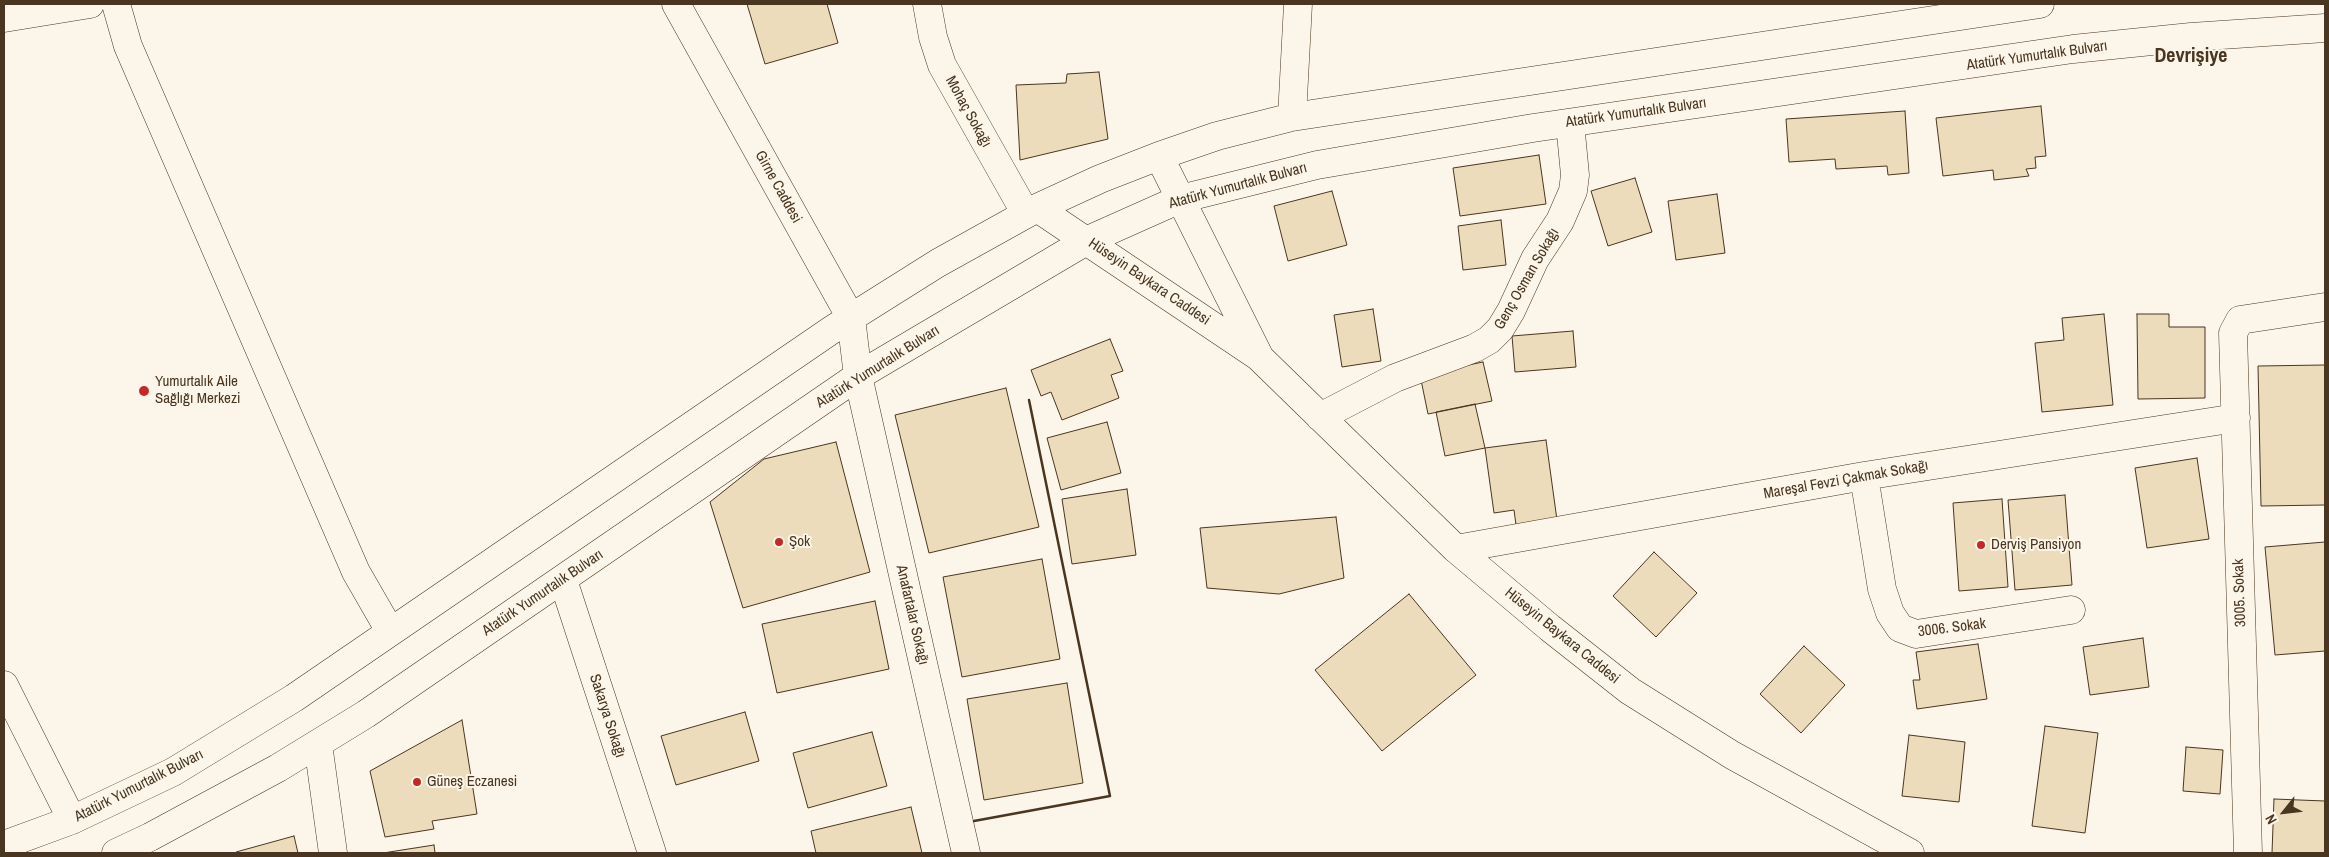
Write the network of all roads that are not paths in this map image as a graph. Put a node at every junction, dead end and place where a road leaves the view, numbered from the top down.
1 (90, 4) edge
2 (116, 4) edge
3 (676, 4) edge
4 (927, 4) edge
5 (1298, 4) edge
6 (2040, 4) edge
7 (54, 7) edge
8 (4, 18) edge
9 (2325, 28) edge
10 (1292, 118) junction
11 (1570, 123) junction
12 (1159, 156) junction
13 (1180, 199) junction
14 (1032, 211) junction
15 (1088, 240) junction
16 (2325, 308) edge
17 (851, 318) junction
18 (1259, 357) junction
19 (858, 376) junction
20 (1320, 417) junction
21 (2236, 418) junction
22 (1864, 476) junction
23 (1456, 549) junction
24 (563, 580) junction
25 (2071, 610) dead end
26 (390, 631) junction
27 (4, 685) edge
28 (318, 744) junction
29 (72, 820) junction
30 (4, 845) edge
31 (116, 853) edge
32 (333, 853) edge
33 (652, 853) edge
34 (966, 853) edge
35 (1910, 853) edge
36 (2248, 853) edge

1 - 7 street
2 - 26 street
3 - 17 street, Girne Caddesi
4 - 14 street, Mohaç Sokağı
5 - 10 street
6 - 10 street, Atatürk Yumurtalık Bulvarı
7 - 8 street
9 - 11 street, Atatürk Yumurtalık Bulvarı
10 - 12 street, Atatürk Yumurtalık Bulvarı
11 - 13 street, Atatürk Yumurtalık Bulvarı
11 - 20 street, Genç Osman Sokağı
12 - 13 street, Hüseyin Baykara Caddesi
12 - 14 street, Atatürk Yumurtalık Bulvarı
13 - 15 street, Atatürk Yumurtalık Bulvarı
13 - 18 street, Hüseyin Baykara Caddesi
14 - 15 street, Hüseyin Baykara Caddesi
14 - 17 street, Atatürk Yumurtalık Bulvarı
15 - 18 street, Hüseyin Baykara Caddesi
15 - 19 street, Atatürk Yumurtalık Bulvarı
16 - 21 street, 3005. Sokak
17 - 19 street, Girne Caddesi
17 - 26 street, Atatürk Yumurtalık Bulvarı
18 - 20 street, Hüseyin Baykara Caddesi
19 - 24 street, Atatürk Yumurtalık Bulvarı
19 - 34 street, Anafartalar Sokağı
20 - 23 street, Hüseyin Baykara Caddesi
21 - 22 street, Mareşal Fevzi Çakmak Sokağı
21 - 36 street, 3005. Sokak
22 - 23 street, Mareşal Fevzi Çakmak Sokağı
22 - 25 street, 3006. Sokak
23 - 35 street, Hüseyin Baykara Caddesi
24 - 28 street, Atatürk Yumurtalık Bulvarı
24 - 33 street, Sakarya Sokağı
26 - 29 street, Atatürk Yumurtalık Bulvarı
27 - 29 street
28 - 31 street, Atatürk Yumurtalık Bulvarı
28 - 32 street
29 - 30 street, Atatürk Yumurtalık Bulvarı

